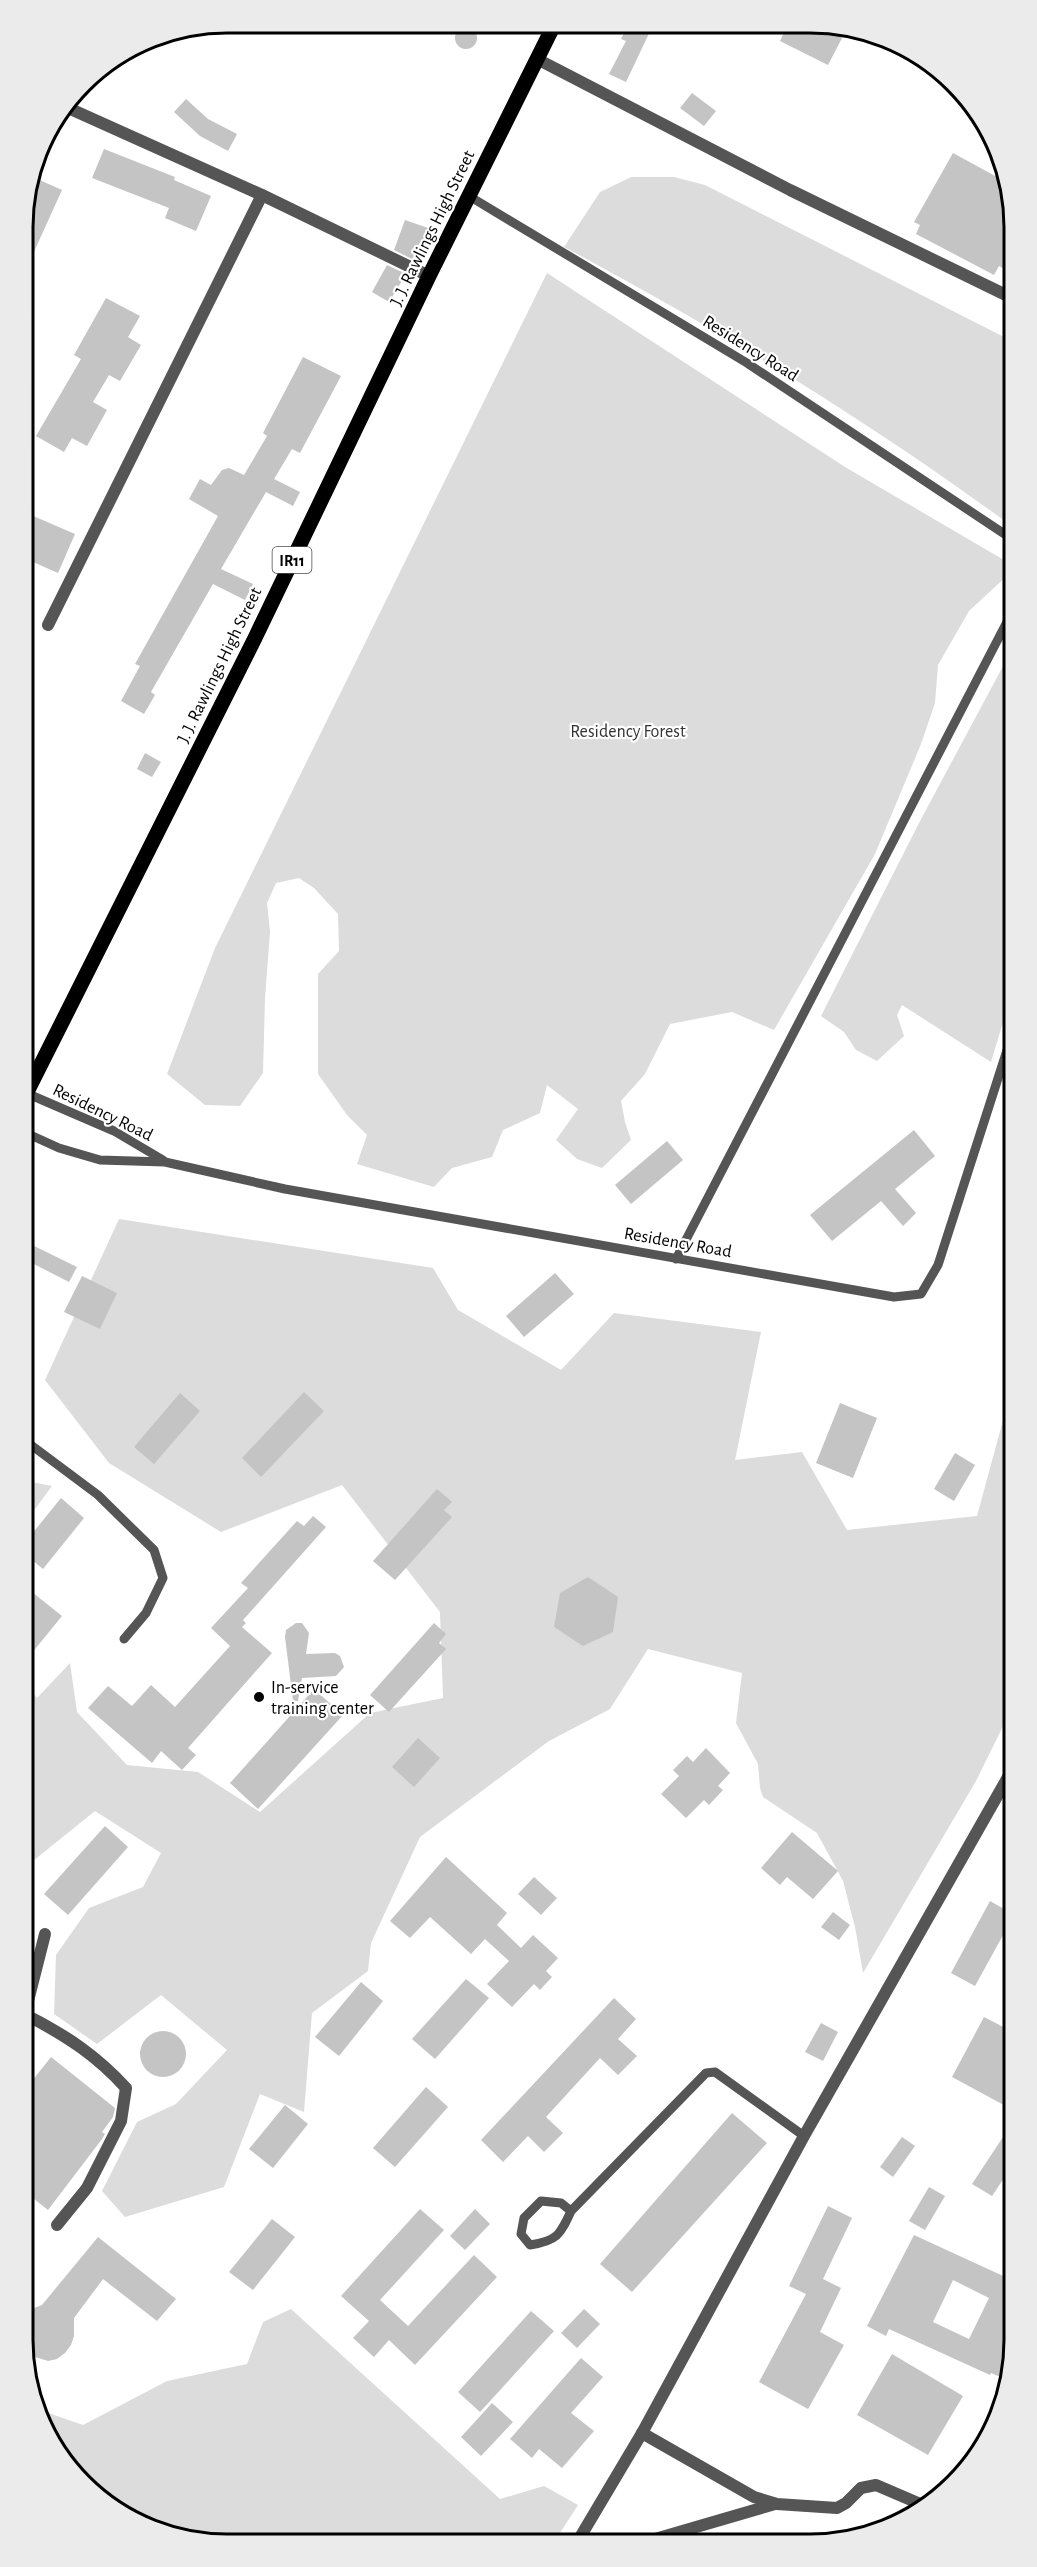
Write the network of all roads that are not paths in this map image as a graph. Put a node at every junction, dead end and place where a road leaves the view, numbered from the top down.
1 (550, 33) edge
2 (537, 59) junction
3 (73, 110) edge
4 (262, 195) junction
5 (470, 196) junction
6 (429, 276) junction
7 (1004, 294) edge
8 (1004, 534) edge
9 (48, 625) dead end
10 (1004, 628) edge
11 (1004, 1060) edge
12 (33, 1080) edge
13 (33, 1097) edge
14 (33, 1136) edge
15 (165, 1162) junction
16 (676, 1259) junction
17 (33, 1446) edge
18 (124, 1639) dead end
19 (1004, 1784) edge
20 (45, 1934) dead end
21 (33, 1981) edge
22 (33, 2019) edge
23 (804, 2136) junction
24 (571, 2211) junction
25 (57, 2225) dead end
26 (642, 2433) junction
27 (916, 2502) edge
28 (777, 2504) junction
29 (582, 2534) edge
30 (672, 2534) edge

1 - 2 main road, J. J. Rawlings High Street / IR11
2 - 5 main road, J. J. Rawlings High Street / IR11
2 - 7 street
3 - 4 street
4 - 6 street
4 - 9 street
5 - 6 main road, J. J. Rawlings High Street / IR11
5 - 8 lane, Residency Road
6 - 12 main road, J. J. Rawlings High Street / IR11
10 - 16 lane
11 - 16 lane, Residency Road
13 - 15 lane, Residency Road
14 - 15 lane, Residency Road
15 - 16 lane, Residency Road
17 - 18 lane
19 - 23 street
20 - 21 street
22 - 25 street
23 - 24 lane
23 - 26 street
24 - 24 lane
26 - 28 street
26 - 29 street
27 - 28 street
28 - 30 street

